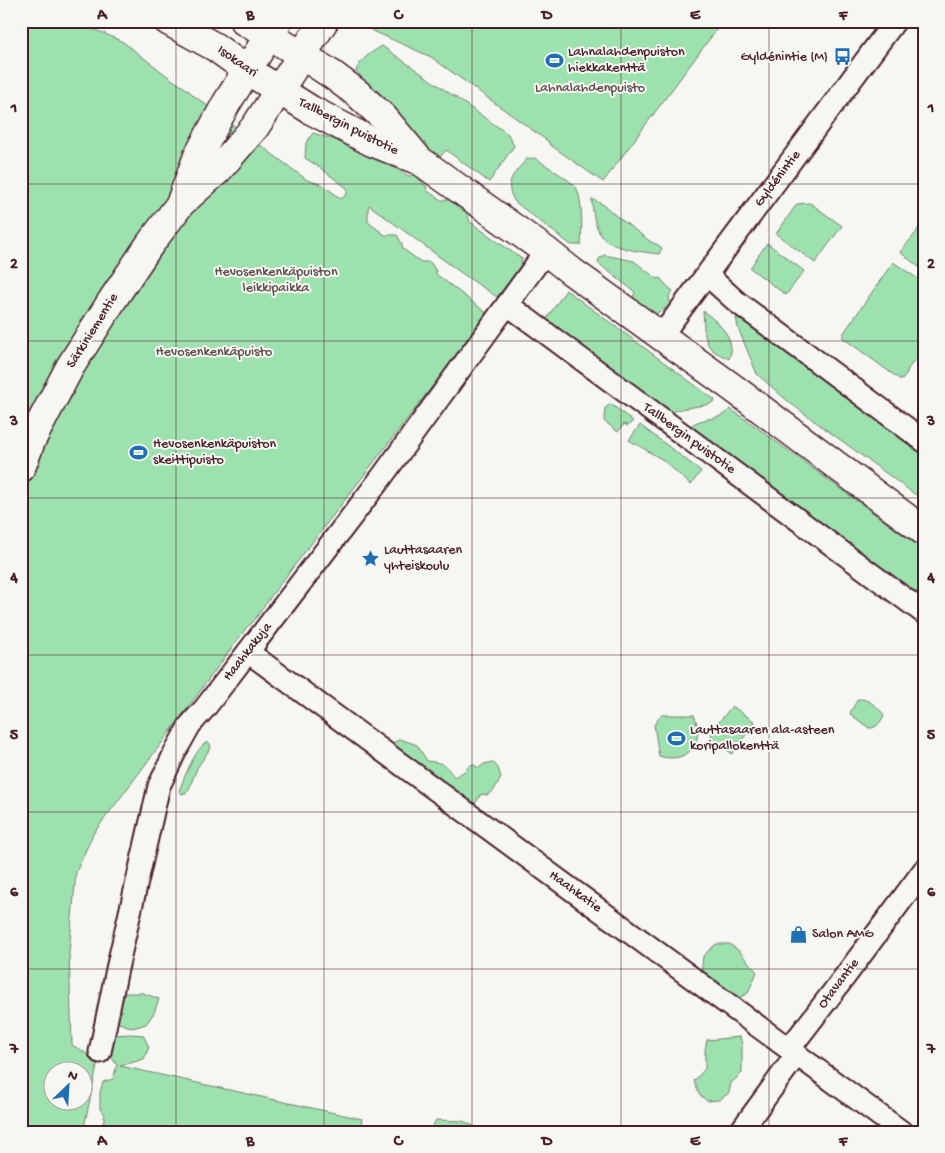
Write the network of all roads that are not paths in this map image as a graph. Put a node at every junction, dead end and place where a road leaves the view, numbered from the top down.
1 (168, 21) edge
2 (244, 21) edge
3 (324, 21) edge
4 (895, 21) edge
5 (274, 28) edge
6 (302, 55) junction
7 (247, 70) junction
8 (279, 90) junction
9 (419, 160) junction
10 (180, 203) junction
11 (546, 251) junction
12 (706, 274) junction
13 (508, 305) junction
14 (661, 336) junction
15 (924, 440) edge
16 (21, 468) edge
17 (924, 531) edge
18 (924, 613) edge
19 (248, 652) junction
20 (924, 870) edge
21 (793, 1051) junction
22 (100, 1052) dead end
23 (740, 1132) edge
24 (902, 1132) edge

1 - 7 street, Isokaari
2 - 5 street
3 - 6 street, Särkiniementie
4 - 12 street, Gyldénintie
5 - 6 street
5 - 7 street, Särkiniementie
6 - 8 street, Särkiniementie
6 - 9 street, Tallbergin puistotie
7 - 8 street, Isokaari
7 - 10 street, Särkiniementie
8 - 9 street, Tallbergin puistotie
8 - 10 street, Särkiniementie
9 - 11 street, Tallbergin puistotie
10 - 16 street, Särkiniementie
11 - 13 street
11 - 14 street, Tallbergin puistotie
12 - 14 street, Gyldénintie
12 - 15 street
13 - 18 street, Tallbergin puistotie
13 - 19 street, Haahkakuja
14 - 17 street, Tallbergin puistotie
19 - 21 street, Haahkatie
19 - 22 street, Haahkakuja
20 - 21 street, Otavantie
21 - 23 street, Otavantie
21 - 24 street, Haahkatie

